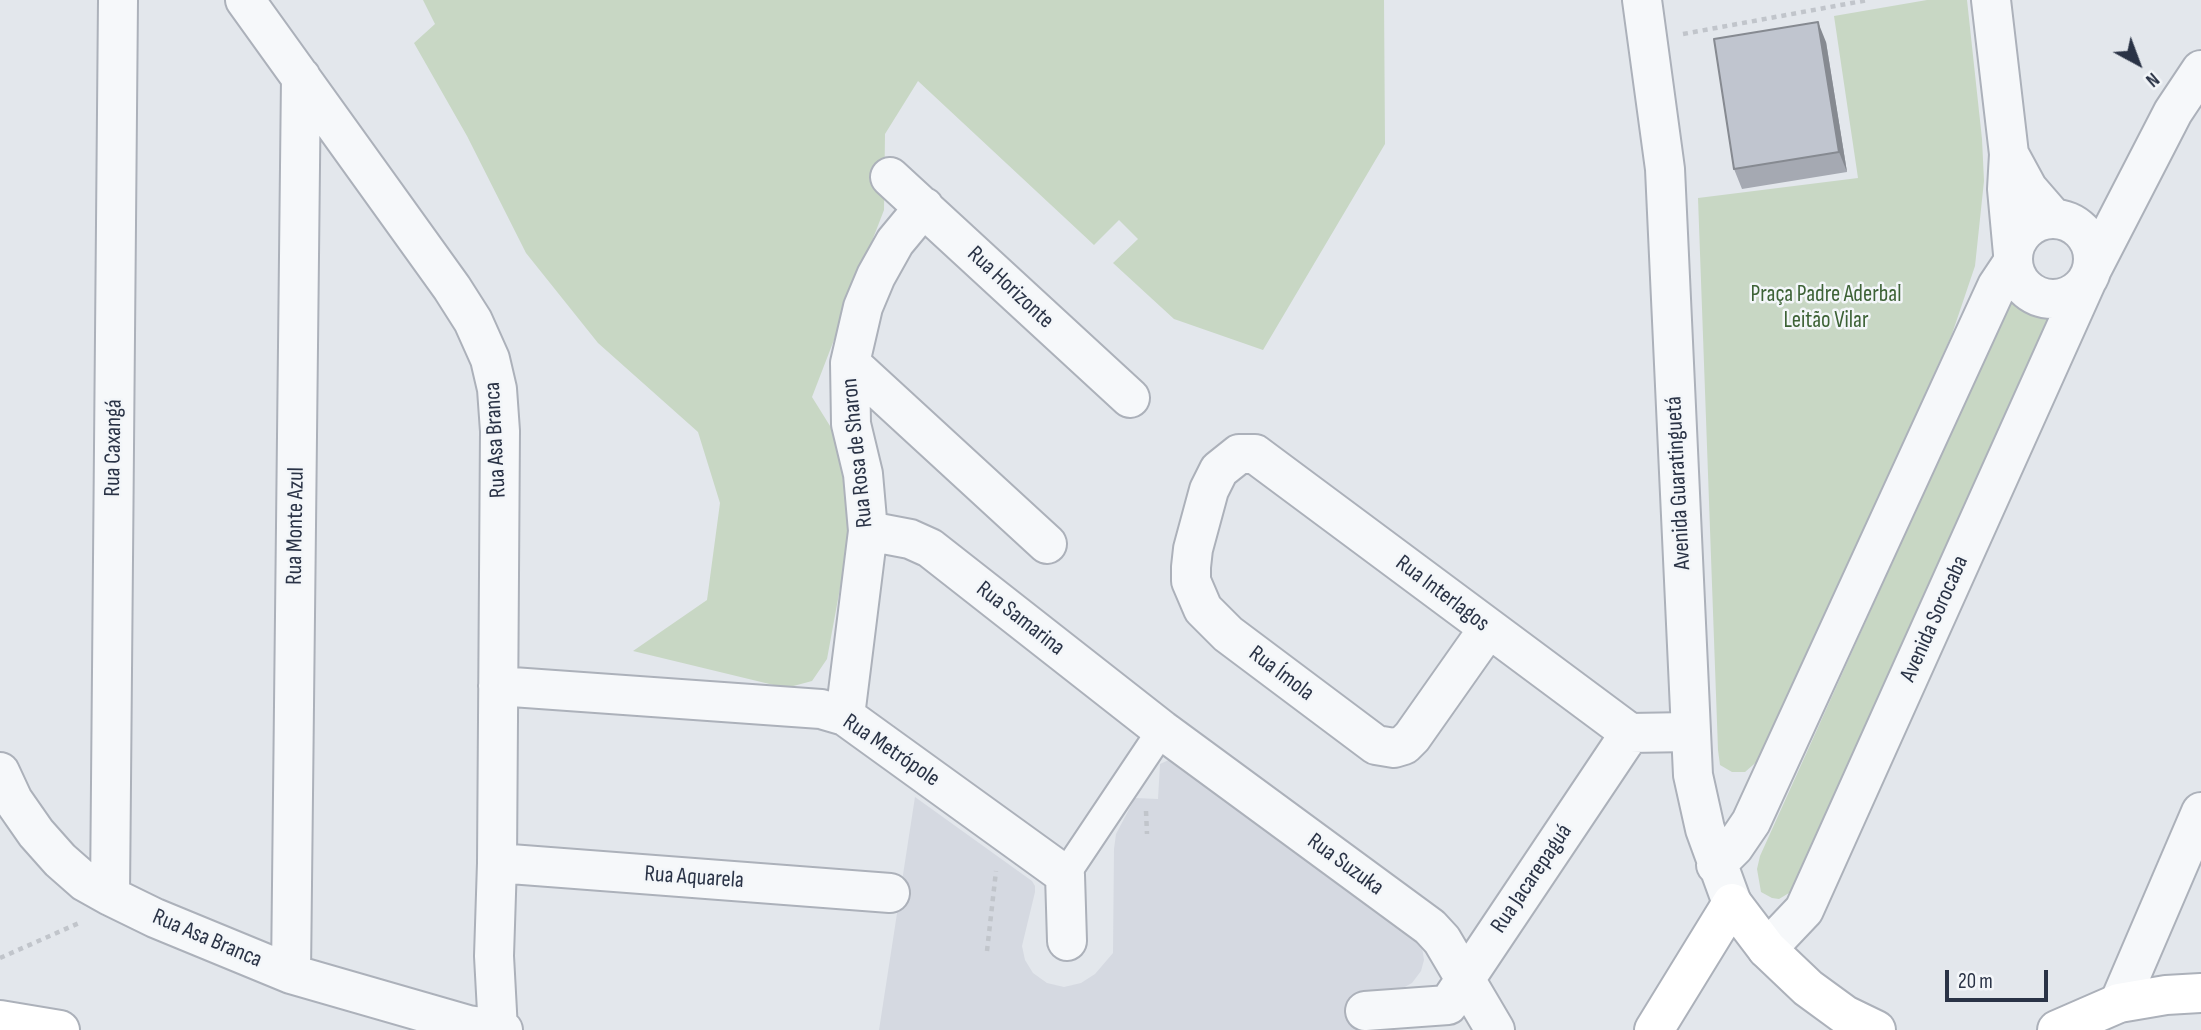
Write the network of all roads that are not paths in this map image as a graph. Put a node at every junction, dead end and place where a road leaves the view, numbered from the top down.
1 (118, 0) edge
2 (245, 0) edge
3 (1642, 0) edge
4 (1990, 0) edge
5 (2201, 70) edge
6 (301, 78) junction
7 (2010, 154) junction
8 (2142, 171) junction
9 (890, 177) dead end
10 (923, 208) junction
11 (2058, 219) junction
12 (2013, 258) junction
13 (2090, 273) junction
14 (850, 363) junction
15 (1130, 398) dead end
16 (1255, 454) joint
17 (868, 531) junction
18 (1047, 544) dead end
19 (1488, 629) junction
20 (498, 686) junction
21 (845, 716) junction
22 (1162, 730) junction
23 (1690, 732) junction
24 (1630, 733) junction
25 (0, 772) edge
26 (2201, 812) edge
27 (497, 863) junction
28 (1716, 864) junction
29 (1065, 875) junction
30 (97, 889) junction
31 (890, 892) dead end
32 (1732, 903) junction
33 (1067, 941) dead end
34 (1768, 949) junction
35 (291, 974) junction
36 (1465, 978) junction
37 (2201, 993) edge
38 (2119, 1003) junction
39 (1365, 1011) dead end
40 (0, 1020) edge
41 (2072, 1027) edge
42 (486, 1029) edge
43 (60, 1030) edge
44 (1495, 1030) edge
45 (1654, 1030) edge
46 (1876, 1030) edge

1 - 30 street, Rua Caxangá
2 - 6 street, Rua Asa Branca
3 - 23 street, Avenida Guaratinguetá
4 - 7 street
5 - 8 street, Avenida Sorocaba
6 - 20 street, Rua Asa Branca
6 - 35 street, Rua Monte Azul
7 - 11 street
7 - 12 street
8 - 11 street, Avenida Sorocaba
8 - 13 street, Avenida Sorocaba
9 - 10 street, Rua Horizonte
10 - 14 street, Rua Rosa de Sharon
10 - 15 street, Rua Horizonte
11 - 12 street
11 - 13 street
12 - 13 street
12 - 28 street
13 - 34 street, Avenida Sorocaba
14 - 17 street, Rua Rosa de Sharon
14 - 18 street
16 - 19 street, Rua Interlagos
16 - 19 street, Rua Ímola
17 - 21 street, Rua Rosa de Sharon
17 - 22 street, Rua Samarina
19 - 24 street, Rua Interlagos
20 - 21 street, Rua Metrópole
20 - 27 street, Rua Asa Branca
21 - 29 street, Rua Metrópole
22 - 29 street
22 - 36 street, Rua Suzuka
23 - 24 street
23 - 28 street, Avenida Guaratinguetá
24 - 36 street, Rua Jacarepaguá
25 - 30 street, Rua Asa Branca
26 - 38 street
27 - 31 street, Rua Aquarela
27 - 42 street, Rua Asa Branca
28 - 32 street, Avenida Guaratinguetá
29 - 33 street
30 - 35 street, Rua Asa Branca
32 - 34 main road, Avenida Guaratinguetá
32 - 45 main road
34 - 46 main road, Avenida Guaratinguetá
35 - 42 street, Rua Asa Branca
36 - 39 street, Rua Jacarepaguá
36 - 44 street, Rua Suzuka
37 - 38 main road
38 - 41 main road
40 - 43 main road

